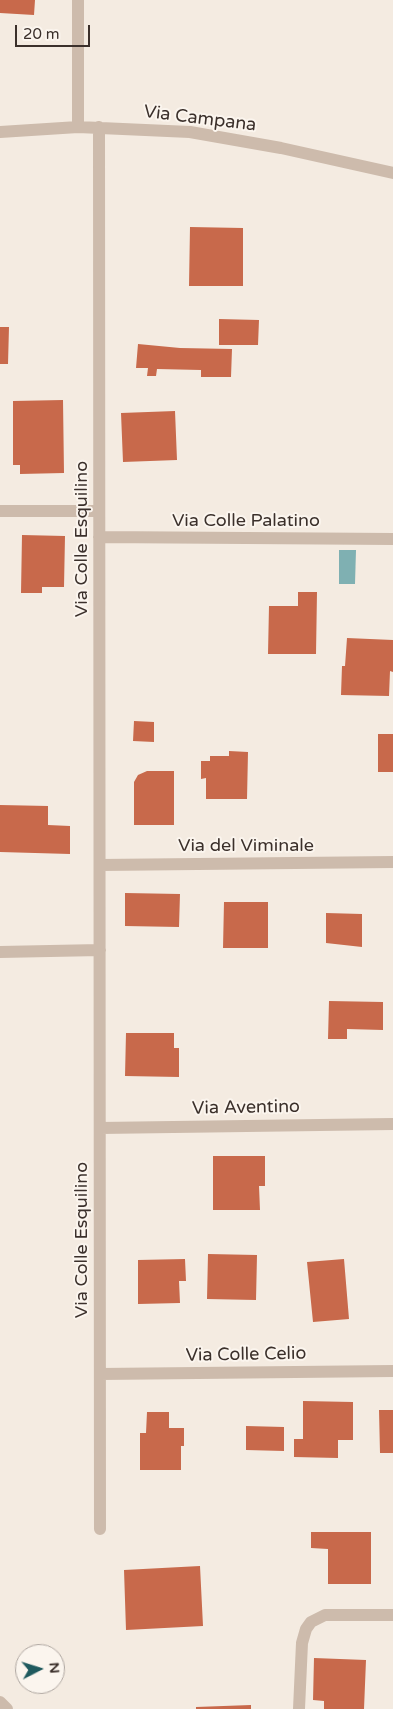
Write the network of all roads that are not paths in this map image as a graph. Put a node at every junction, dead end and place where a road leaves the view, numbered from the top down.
1 (78, 0) edge
2 (78, 127) junction
3 (99, 127) junction
4 (0, 132) edge
5 (393, 173) edge
6 (0, 511) edge
7 (100, 511) junction
8 (99, 538) junction
9 (393, 539) edge
10 (393, 862) edge
11 (100, 865) junction
12 (100, 950) junction
13 (0, 952) edge
14 (393, 1124) edge
15 (100, 1128) junction
16 (393, 1371) edge
17 (100, 1374) junction
18 (100, 1529) dead end
19 (393, 1615) edge
20 (0, 1702) edge
21 (7, 1709) edge
22 (299, 1709) edge

1 - 2 street
2 - 3 street, Via Campana
2 - 4 street, Via Campana
3 - 5 street, Via Campana
3 - 7 street, Via Colle Esquilino
6 - 7 street
7 - 8 street, Via Colle Esquilino
8 - 9 street, Via Colle Palatino
8 - 11 street, Via Colle Esquilino
10 - 11 street, Via del Viminale
11 - 12 street, Via Colle Esquilino
12 - 13 street
12 - 15 street, Via Colle Esquilino
14 - 15 street, Via Aventino
15 - 17 street, Via Colle Esquilino
16 - 17 street, Via Colle Celio
17 - 18 street, Via Colle Esquilino
19 - 22 street
20 - 21 street

